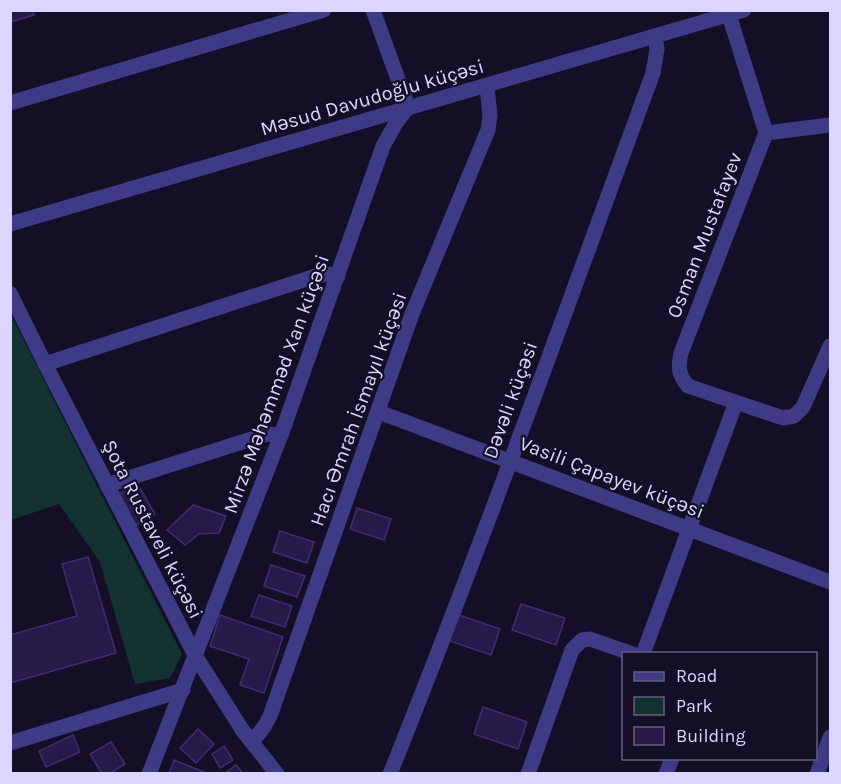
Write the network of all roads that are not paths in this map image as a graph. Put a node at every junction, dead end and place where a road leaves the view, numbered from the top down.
1 (324, 10) edge
2 (373, 10) edge
3 (737, 13) edge
4 (655, 37) junction
5 (487, 86) junction
6 (10, 104) edge
7 (408, 107) junction
8 (831, 125) edge
9 (765, 133) junction
10 (10, 224) edge
11 (339, 276) junction
12 (10, 294) edge
13 (831, 346) edge
14 (45, 364) junction
15 (736, 402) junction
16 (379, 412) junction
17 (281, 435) junction
18 (510, 460) junction
19 (107, 485) junction
20 (690, 529) junction
21 (831, 582) edge
22 (627, 652) edge
23 (644, 652) edge
24 (196, 657) junction
25 (183, 690) junction
26 (831, 737) edge
27 (252, 742) junction
28 (10, 743) edge
29 (672, 760) edge
30 (149, 774) edge
31 (277, 774) edge
32 (390, 774) edge
33 (528, 774) edge
34 (666, 774) edge
35 (817, 774) edge

1 - 6 street
2 - 7 street
3 - 4 street, Məsud Davudoğlu küçəsi
3 - 9 street
4 - 5 street, Məsud Davudoğlu küçəsi
4 - 18 street, Dəvəli küçəsi
5 - 7 street, Məsud Davudoğlu küçəsi
5 - 16 street, Hacı Əmrah İsmayıl küçəsi
7 - 10 street, Məsud Davudoğlu küçəsi
7 - 11 street, Mirzə Məhəmməd Xan küçəsi
8 - 9 street
9 - 15 street, Osman Mustafayev
11 - 14 street
11 - 17 street, Mirzə Məhəmməd Xan küçəsi
12 - 14 street, Şota Rustaveli küçəsi
13 - 15 street
14 - 19 street, Şota Rustaveli küçəsi
15 - 20 street
16 - 18 street, Vasili Çapayev küçəsi
16 - 27 street, Hacı Əmrah İsmayıl küçəsi
17 - 19 street
17 - 24 street, Mirzə Məhəmməd Xan küçəsi
18 - 20 street, Vasili Çapayev küçəsi
18 - 32 street, Dəvəli küçəsi
19 - 24 street, Şota Rustaveli küçəsi
20 - 21 street, Vasili Çapayev küçəsi
20 - 23 street
22 - 33 street
24 - 25 street, Mirzə Məhəmməd Xan küçəsi
24 - 27 street, Şota Rustaveli küçəsi
25 - 28 street
25 - 30 street, Mirzə Məhəmməd Xan küçəsi
26 - 35 street
27 - 31 street, Şota Rustaveli küçəsi
29 - 34 street

